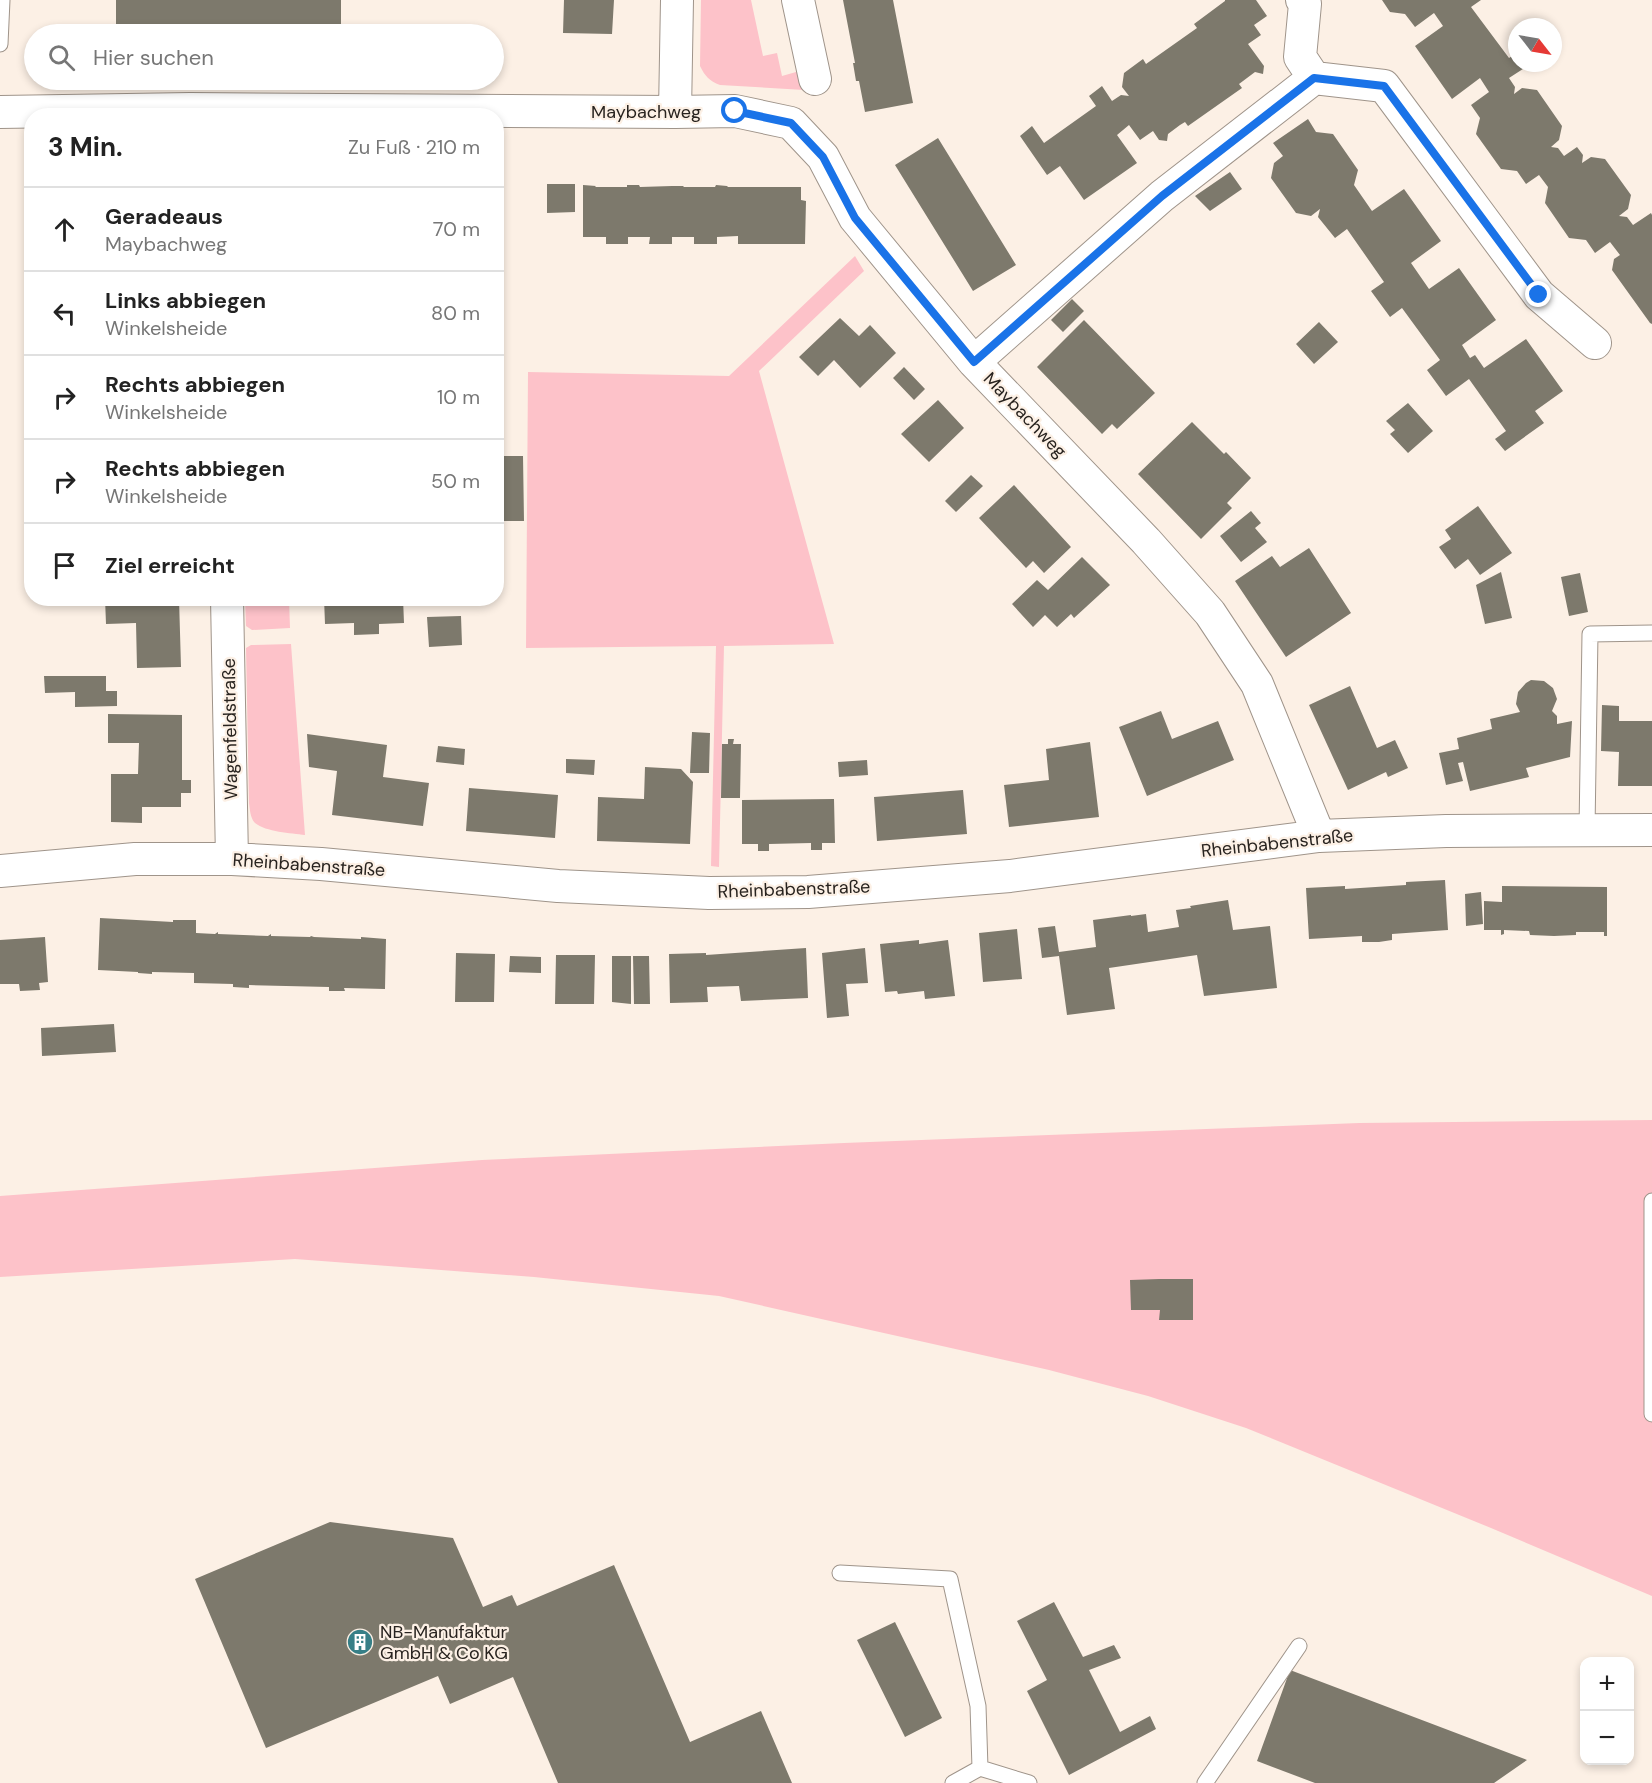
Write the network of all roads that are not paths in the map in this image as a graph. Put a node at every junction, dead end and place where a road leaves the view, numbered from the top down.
1 (2, 0) edge
2 (677, 0) edge
3 (798, 0) edge
4 (1302, 0) edge
5 (0, 44) edge
6 (1314, 78) junction
7 (815, 79) dead end
8 (0, 112) edge
9 (24, 112) edge
10 (504, 112) edge
11 (675, 112) junction
12 (1595, 343) dead end
13 (974, 362) junction
14 (227, 606) edge
15 (1652, 633) edge
16 (1587, 830) junction
17 (1652, 831) edge
18 (1319, 836) junction
19 (232, 859) junction
20 (0, 871) edge
21 (1652, 1201) edge
22 (1652, 1414) edge
23 (840, 1573) dead end
24 (1299, 1646) dead end
25 (980, 1768) junction
26 (953, 1783) edge
27 (1029, 1783) edge
28 (1205, 1783) edge

1 - 5 lane
2 - 11 street
3 - 7 street
4 - 6 street
6 - 12 street
6 - 13 street
8 - 9 street, Maybachweg
10 - 11 street, Maybachweg
11 - 13 street, Maybachweg
13 - 18 street, Maybachweg
14 - 19 street, Wagenfeldstraße
15 - 16 lane
16 - 17 street, Rheinbabenstraße
16 - 18 street, Rheinbabenstraße
18 - 19 street, Rheinbabenstraße
19 - 20 street, Rheinbabenstraße
21 - 22 lane
23 - 25 lane
24 - 28 lane
25 - 26 lane
25 - 27 lane

